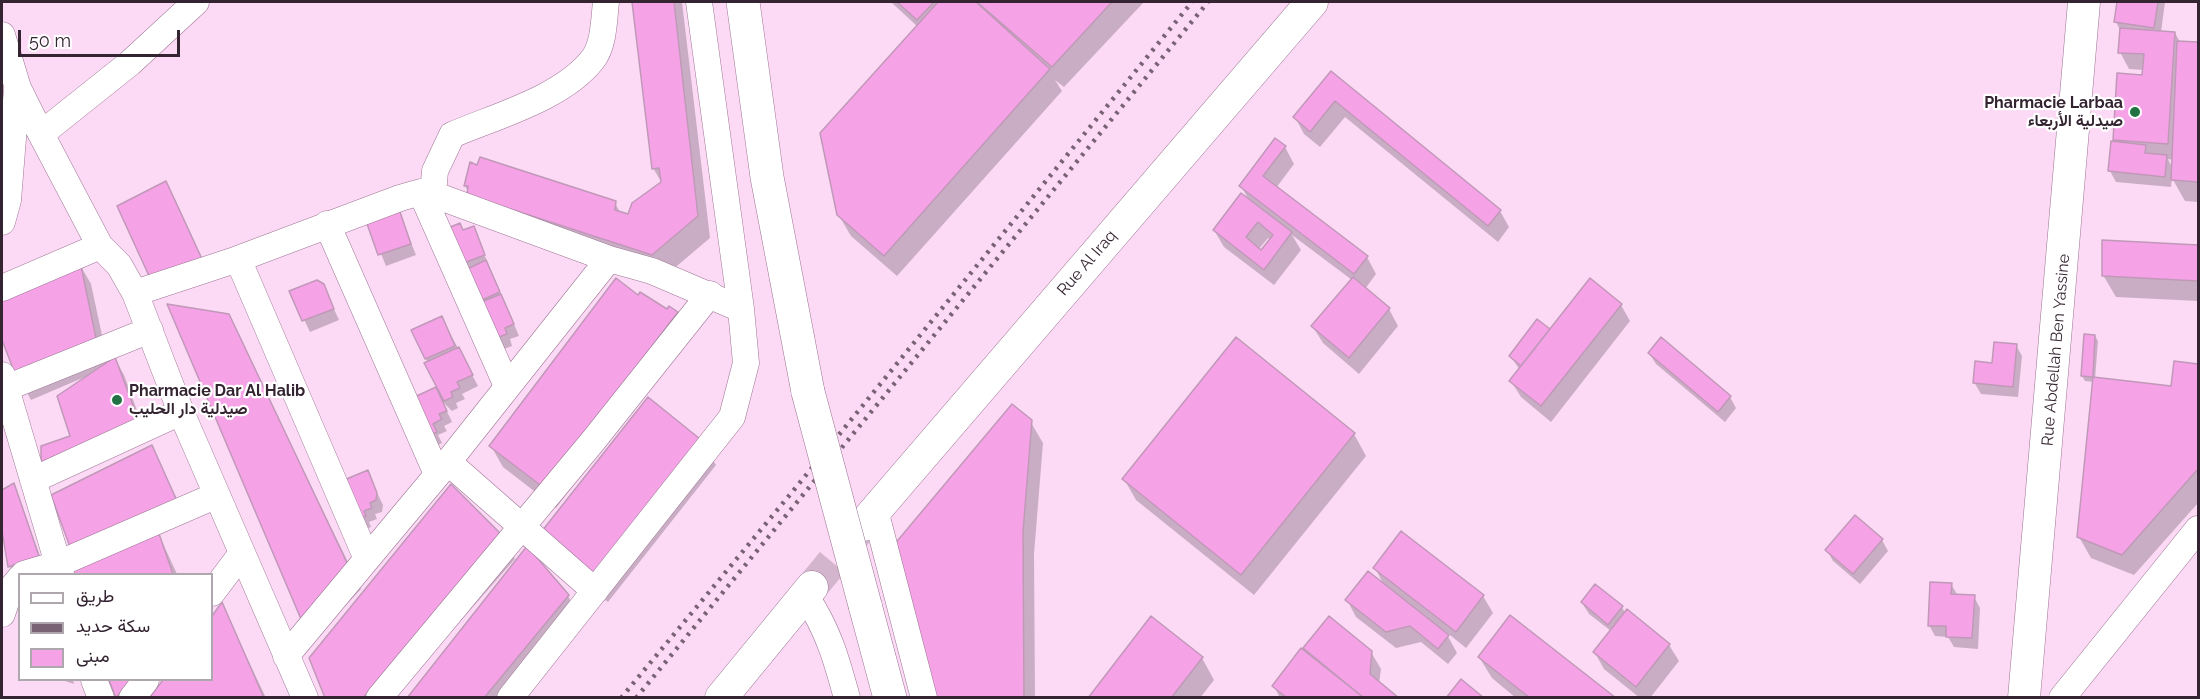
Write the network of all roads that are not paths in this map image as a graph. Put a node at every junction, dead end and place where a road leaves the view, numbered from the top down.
1 (196, 2) edge
2 (606, 2) edge
3 (699, 2) edge
4 (743, 2) edge
5 (1312, 2) edge
6 (2084, 2) edge
7 (2, 35) edge
8 (18, 88) junction
9 (41, 134) junction
10 (427, 193) junction
11 (2, 222) edge
12 (327, 224) junction
13 (100, 246) junction
14 (238, 259) junction
15 (609, 259) junction
16 (2, 288) edge
17 (135, 293) junction
18 (710, 294) junction
19 (741, 309) junction
20 (150, 330) junction
21 (4, 381) edge
22 (507, 386) junction
23 (182, 412) junction
24 (443, 468) junction
25 (33, 480) junction
26 (217, 495) junction
27 (869, 518) joint
28 (522, 527) junction
29 (2199, 529) edge
30 (242, 553) junction
31 (367, 559) junction
32 (60, 569) edge
33 (31, 573) edge
34 (18, 580) edge
35 (596, 591) junction
36 (213, 592) edge
37 (809, 592) joint
38 (2, 614) edge
39 (286, 656) junction
40 (94, 681) edge
41 (145, 681) edge
42 (101, 698) edge
43 (132, 698) edge
44 (305, 698) edge
45 (379, 698) edge
46 (510, 698) edge
47 (722, 698) edge
48 (847, 698) edge
49 (890, 698) edge
50 (924, 698) edge
51 (2024, 698) edge
52 (2062, 698) edge

1 - 9 street
2 - 10 street
3 - 19 street
4 - 49 main road, bridge
5 - 27 street, Rue Al Iraq
6 - 51 street, Rue Abdellah Ben Yassine
7 - 8 street
8 - 9 street
8 - 11 street
9 - 13 street
10 - 12 street
10 - 15 street
10 - 22 street
12 - 14 street
12 - 24 street
13 - 16 street
13 - 17 street
14 - 17 street
14 - 31 street
15 - 18 street
15 - 22 street
17 - 20 street
18 - 19 street
18 - 28 street
19 - 35 street
20 - 21 street
20 - 23 street
21 - 25 street
22 - 24 street
23 - 25 street
23 - 26 street
24 - 28 street
24 - 31 street
25 - 32 street
26 - 30 street
26 - 32 street
27 - 50 street
28 - 35 street
28 - 45 street
29 - 52 street
30 - 36 street
30 - 39 street
31 - 39 street
32 - 33 street
34 - 38 street
35 - 46 street
37 - 47 street
37 - 48 street
39 - 44 street
40 - 42 street
41 - 43 street

